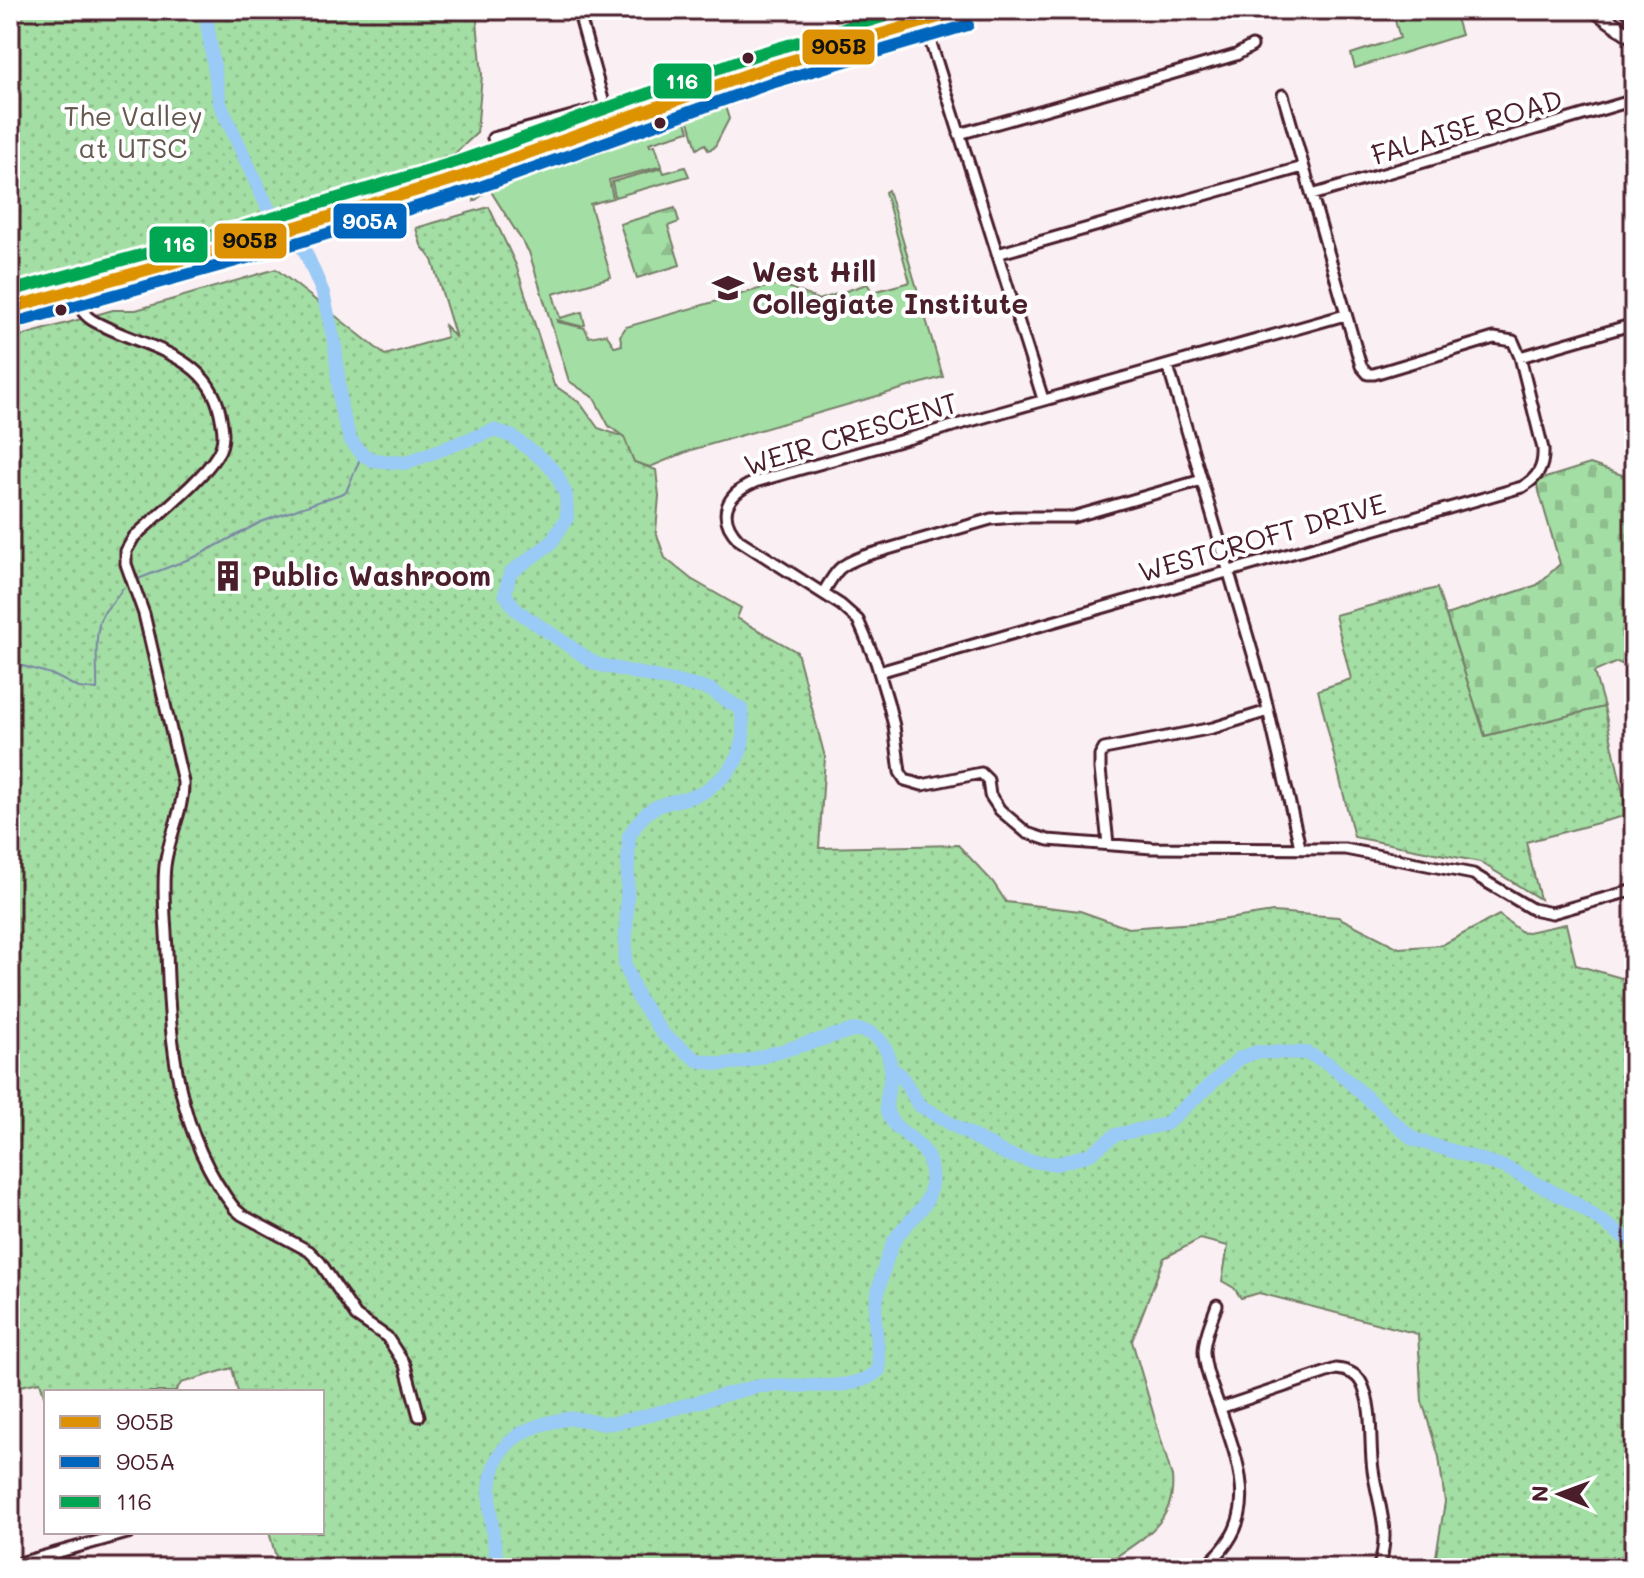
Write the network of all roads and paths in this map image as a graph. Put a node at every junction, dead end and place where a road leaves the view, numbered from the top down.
1 (578, 10) edge
2 (839, 10) edge
3 (963, 10) edge
4 (1594, 10) edge
5 (1627, 10) edge
6 (1634, 15) edge
7 (924, 21) junction
8 (1634, 38) edge
9 (849, 45) junction
10 (1252, 46) dead end
11 (1283, 95) dead end
12 (1634, 100) edge
13 (959, 134) junction
14 (493, 138) dead end
15 (1303, 167) junction
16 (1312, 195) junction
17 (997, 254) junction
18 (71, 291) junction
19 (10, 308) edge
20 (1345, 315) junction
21 (1634, 324) edge
22 (1520, 357) junction
23 (1168, 366) junction
24 (1043, 399) junction
25 (1202, 480) junction
26 (1228, 572) junction
27 (823, 593) junction
28 (879, 672) junction
29 (1268, 711) junction
30 (1108, 844) junction
31 (1300, 847) junction
32 (1634, 890) edge
33 (1217, 1305) dead end
34 (1220, 1408) junction
35 (419, 1416) dead end
36 (124, 1534) edge
37 (11, 1568) edge
38 (1202, 1568) edge
39 (1378, 1568) edge

1 - 14 street
2 - 9 street
3 - 7 main road
4 - 8 main road
5 - 6 main road
7 - 9 main road
7 - 13 street
9 - 18 main road
10 - 13 street
11 - 15 street
12 - 16 street, FALAISE ROAD
13 - 17 street
15 - 16 street
15 - 17 street
16 - 20 street
17 - 24 street
18 - 19 main road
18 - 35 street
20 - 22 street
20 - 23 street, WEIR CRESCENT
21 - 22 street
22 - 26 street, WESTCROFT DRIVE
23 - 24 street, WEIR CRESCENT
23 - 25 street
24 - 27 street, WEIR CRESCENT
25 - 26 street
25 - 27 street
26 - 28 street, WESTCROFT DRIVE
26 - 29 street
27 - 28 street, WEIR CRESCENT
28 - 30 street, WEIR CRESCENT
29 - 30 street
29 - 31 street
30 - 31 street, WEIR CRESCENT
31 - 32 street, WEIR CRESCENT
33 - 34 street
34 - 38 street
34 - 39 street
36 - 37 street

